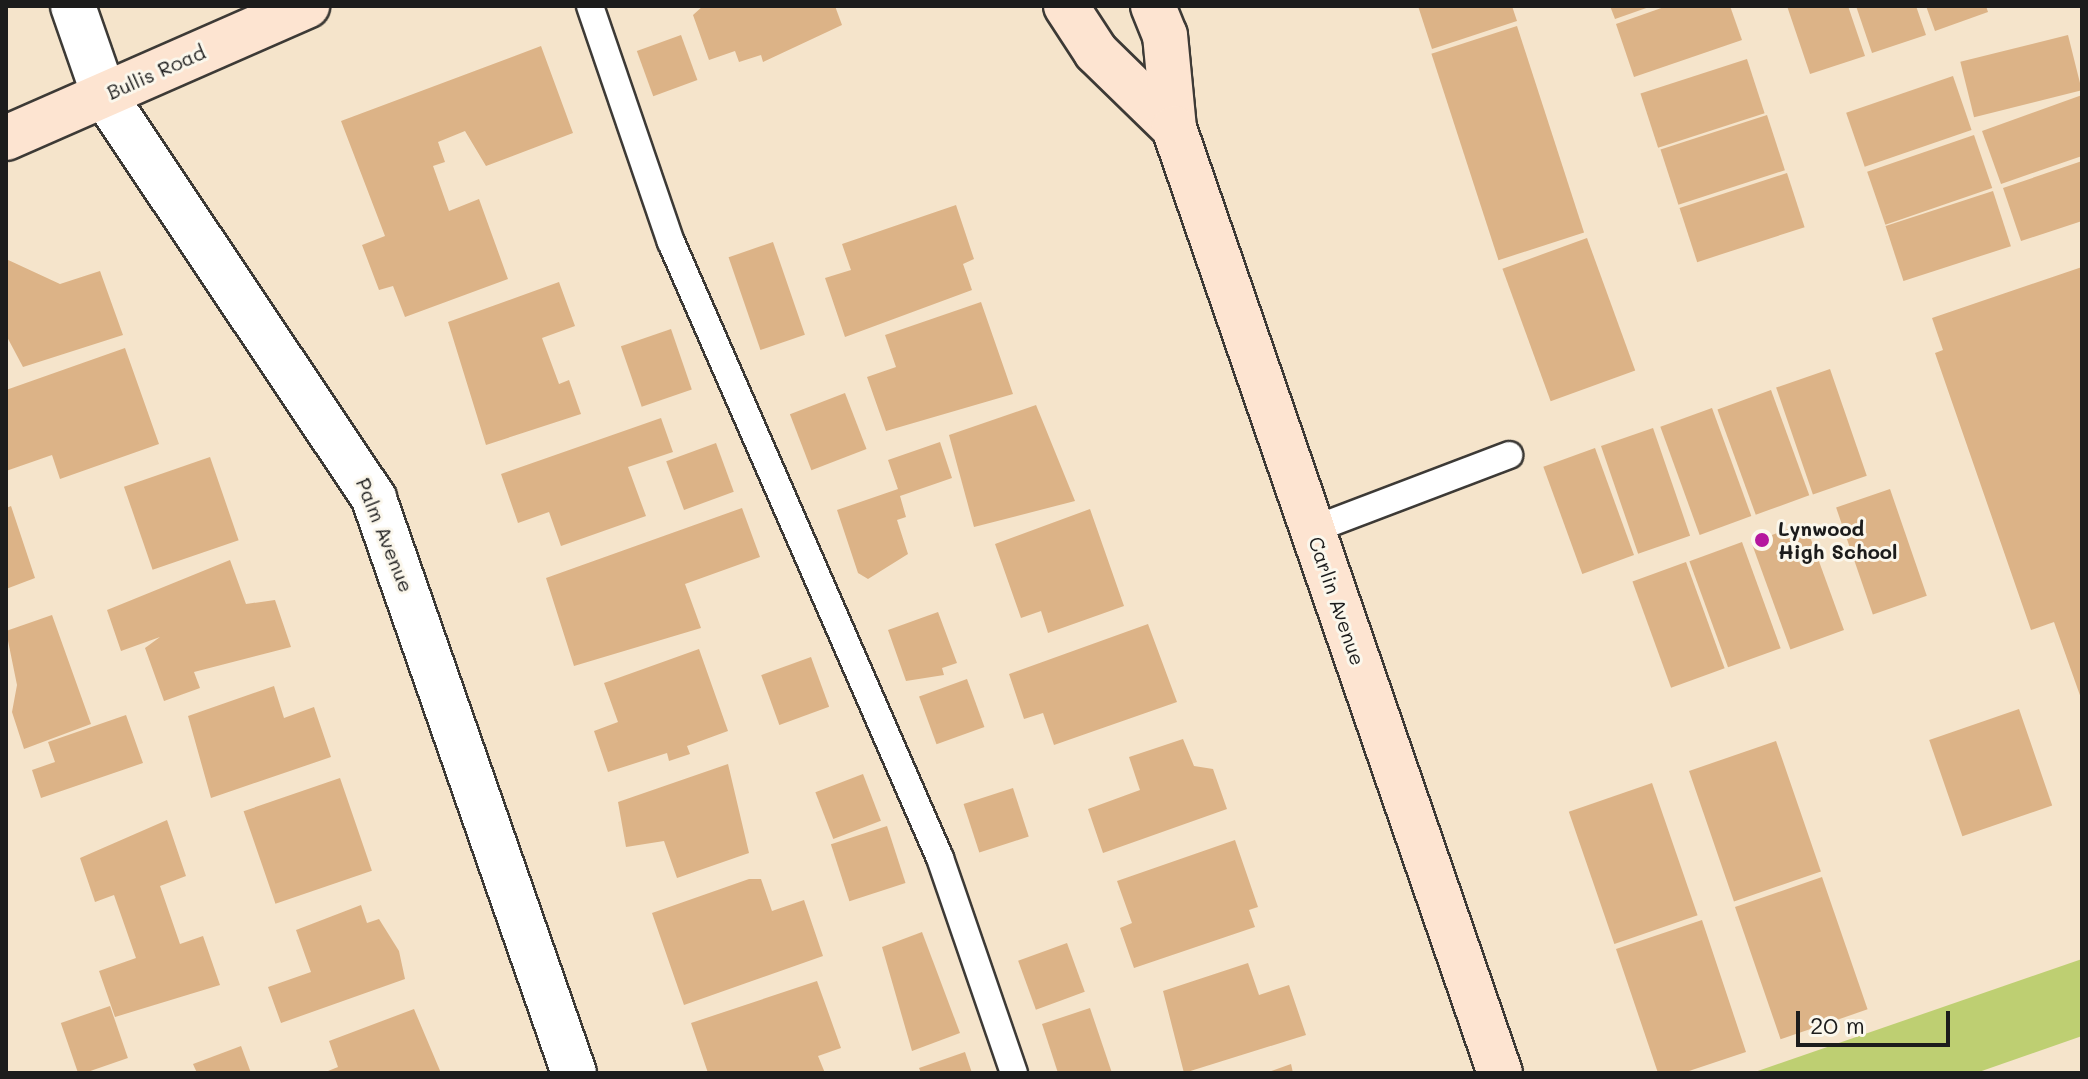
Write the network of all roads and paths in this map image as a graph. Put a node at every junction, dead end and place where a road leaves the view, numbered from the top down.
1 (73, 6) edge
2 (307, 6) edge
3 (590, 6) edge
4 (1066, 6) edge
5 (1162, 16) edge
6 (104, 95) junction
7 (1174, 128) junction
8 (6, 138) edge
9 (1509, 455) dead end
10 (1312, 530) junction
11 (574, 1073) edge
12 (1014, 1073) edge
13 (1500, 1073) edge

1 - 6 street, Palm Avenue
2 - 6 street, Bullis Road
3 - 12 lane
4 - 7 street, Carlin Avenue
5 - 7 street, Carlin Avenue
6 - 8 street, Bullis Road
6 - 11 street, Palm Avenue
7 - 10 street, Carlin Avenue
9 - 10 lane
10 - 13 street, Carlin Avenue

